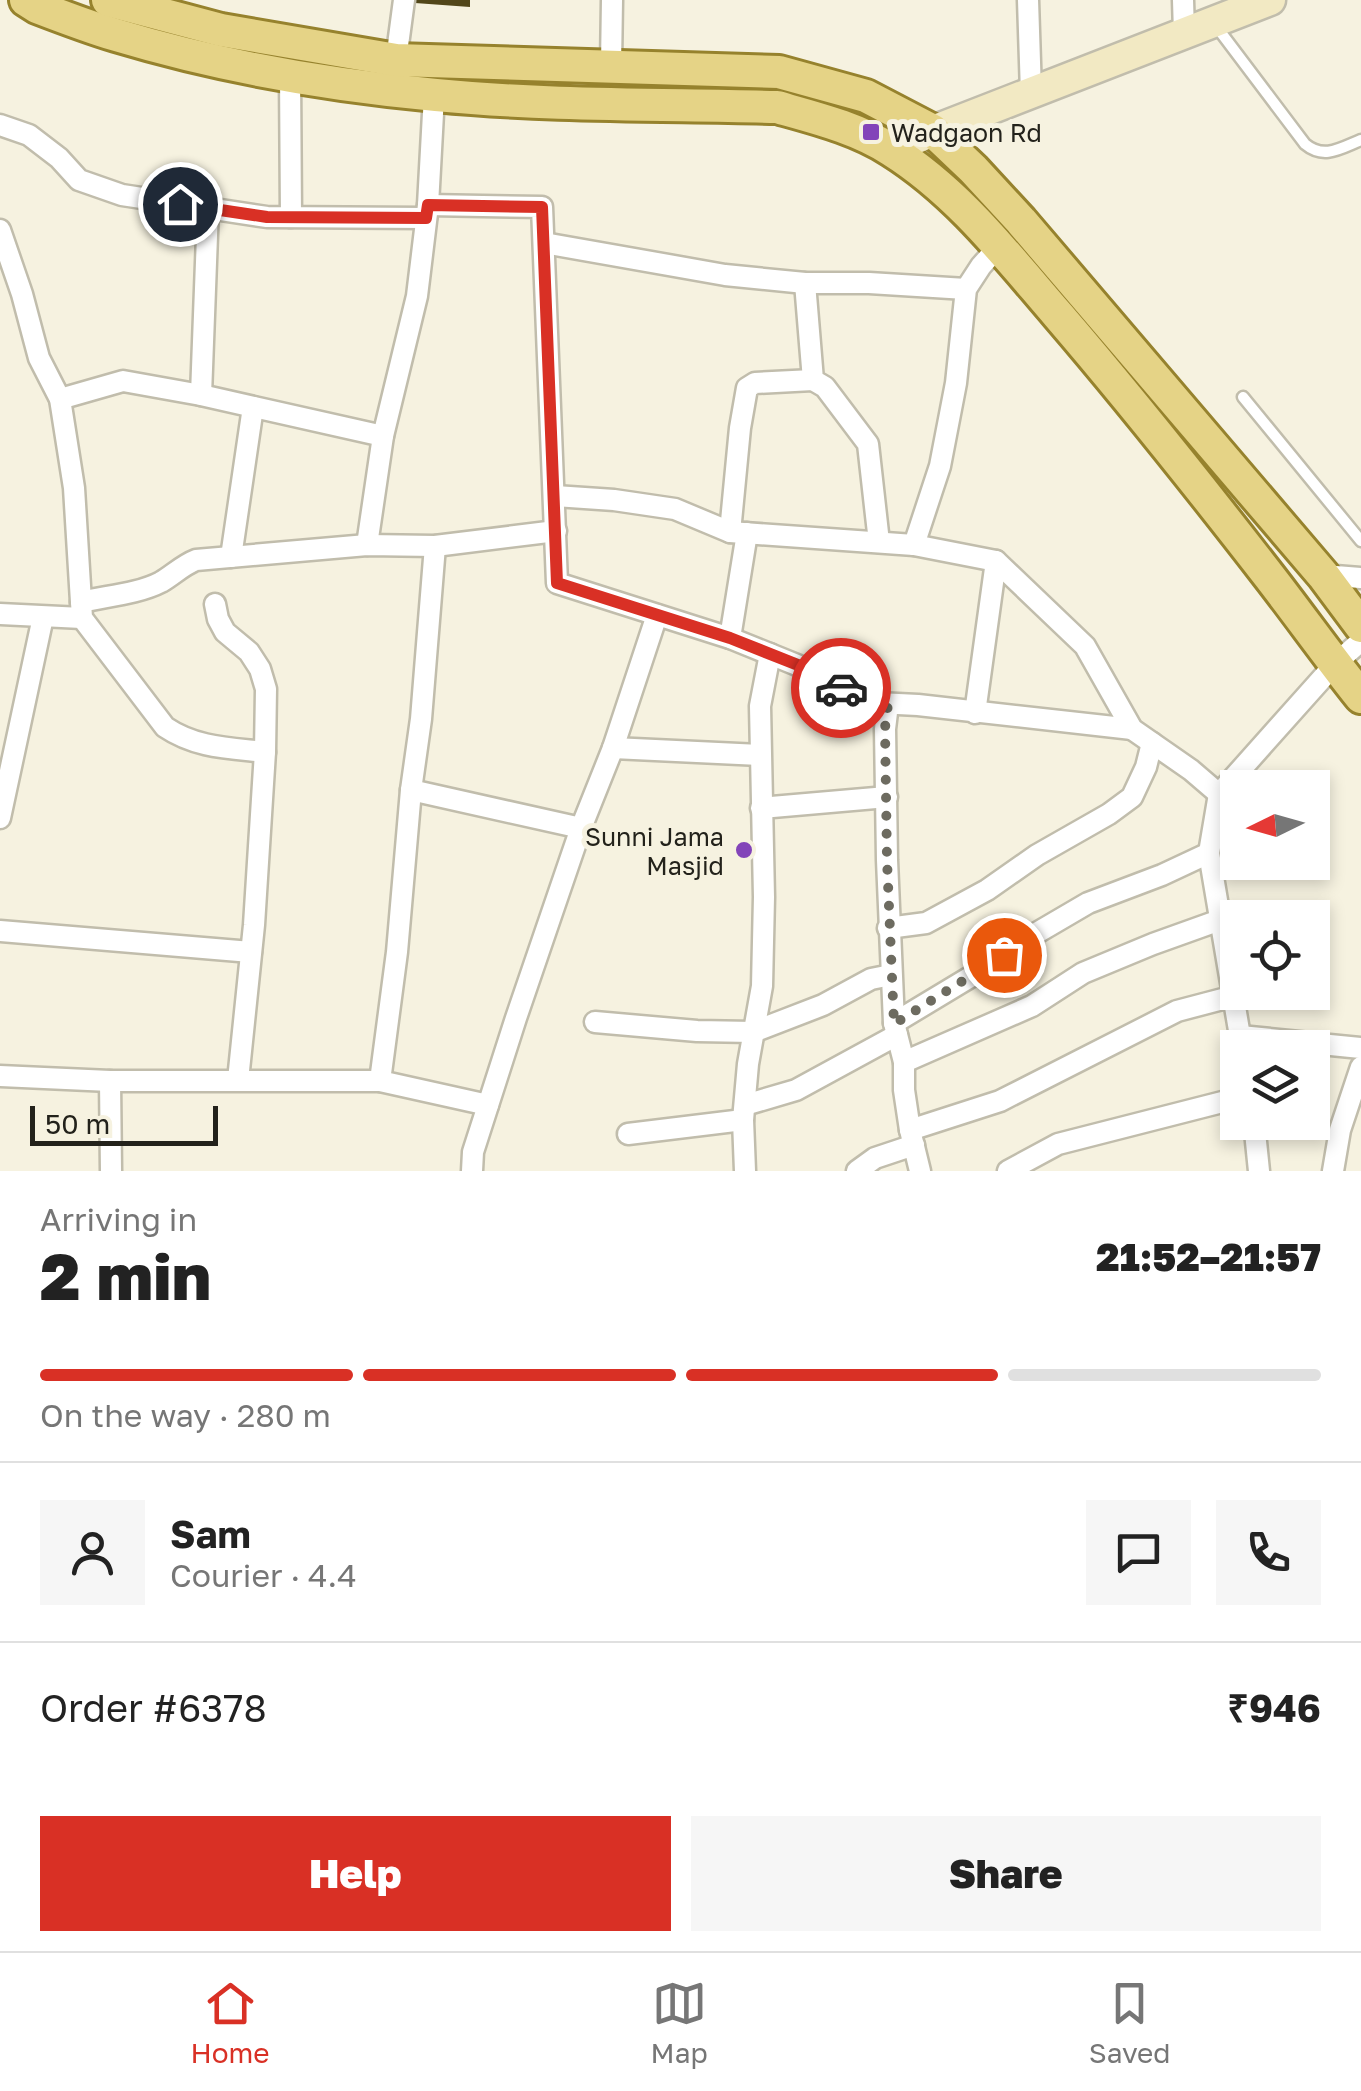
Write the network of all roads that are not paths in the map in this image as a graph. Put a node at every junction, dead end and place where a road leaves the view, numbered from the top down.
1 (26, 0) edge
2 (404, 0) edge
3 (612, 0) edge
4 (1028, 0) edge
5 (1183, 0) edge
6 (1270, 0) edge
7 (112, 9) edge
8 (1213, 22) junction
9 (1184, 34) junction
10 (396, 60) junction
11 (611, 65) junction
12 (290, 75) junction
13 (1031, 92) junction
14 (434, 95) junction
15 (0, 126) edge
16 (933, 131) junction
17 (1361, 140) edge
18 (891, 150) junction
19 (208, 209) junction
20 (427, 212) junction
21 (291, 217) junction
22 (0, 230) edge
23 (544, 243) junction
24 (999, 246) junction
25 (805, 283) junction
26 (966, 289) junction
27 (813, 380) junction
28 (201, 394) junction
29 (1243, 398) dead end
30 (60, 399) junction
31 (253, 406) junction
32 (382, 436) junction
33 (555, 496) junction
34 (556, 531) junction
35 (738, 533) junction
36 (1361, 541) edge
37 (879, 542) junction
38 (367, 545) junction
39 (914, 545) junction
40 (436, 546) junction
41 (231, 557) junction
42 (996, 561) junction
43 (1323, 575) junction
44 (1361, 578) edge
45 (215, 604) dead end
46 (81, 610) junction
47 (0, 614) edge
48 (657, 615) junction
49 (44, 617) junction
50 (1361, 626) edge
51 (730, 638) junction
52 (1361, 640) edge
53 (770, 654) junction
54 (1334, 664) junction
55 (1361, 697) edge
56 (888, 704) junction
57 (975, 712) junction
58 (1132, 729) junction
59 (1152, 743) junction
60 (613, 748) junction
61 (265, 752) junction
62 (760, 755) junction
63 (411, 790) junction
64 (1219, 794) junction
65 (888, 797) junction
66 (761, 808) junction
67 (0, 818) edge
68 (581, 828) junction
69 (1210, 852) junction
70 (1220, 920) joint
71 (888, 928) junction
72 (0, 931) edge
73 (251, 952) junction
74 (891, 975) junction
75 (1220, 1000) edge
76 (595, 1022) dead end
77 (895, 1029) junction
78 (753, 1032) junction
79 (1330, 1046) edge
80 (1361, 1048) edge
81 (904, 1062) junction
82 (1361, 1067) edge
83 (0, 1076) edge
84 (238, 1080) junction
85 (380, 1081) junction
86 (110, 1082) junction
87 (1220, 1103) edge
88 (488, 1106) junction
89 (744, 1112) junction
90 (628, 1134) dead end
91 (912, 1138) junction
92 (1256, 1140) edge
93 (111, 1171) edge
94 (472, 1171) edge
95 (745, 1171) edge
96 (857, 1171) edge
97 (920, 1171) edge
98 (1008, 1171) edge
99 (1259, 1171) edge
100 (1332, 1171) edge

1 - 7 main road
2 - 10 street
3 - 11 street
4 - 13 street
5 - 9 street
6 - 8 street
7 - 10 main road
7 - 12 main road
8 - 9 street
8 - 17 lane
9 - 13 street
10 - 11 main road
11 - 16 main road
12 - 14 main road
12 - 21 street
13 - 16 street
14 - 18 main road
14 - 20 street
15 - 19 street
16 - 18 street
16 - 43 main road
18 - 24 main road
19 - 21 street
19 - 28 street
20 - 21 street
20 - 23 street
20 - 32 street
22 - 30 street
23 - 25 street
23 - 33 street
24 - 26 street
24 - 54 main road
25 - 26 street
25 - 27 street
26 - 39 street
27 - 35 street
27 - 37 street
28 - 30 street
28 - 31 street
29 - 36 lane
30 - 46 street
31 - 32 street
31 - 41 street
32 - 38 street
33 - 34 street
33 - 35 street
34 - 40 street
34 - 48 street
35 - 37 street
35 - 51 street
37 - 39 street
38 - 40 street
38 - 41 street
39 - 42 street
40 - 63 street
41 - 46 street
42 - 57 street
42 - 58 street
43 - 44 street
43 - 50 main road
45 - 61 street
46 - 49 street
46 - 61 street
47 - 49 street
48 - 51 street
48 - 60 street
49 - 67 street
51 - 53 street
52 - 54 street
53 - 56 street
53 - 62 street
54 - 55 main road
54 - 64 street
56 - 57 street
56 - 65 street
57 - 58 street
58 - 59 street
59 - 64 street
59 - 71 street
60 - 62 street
60 - 68 street
61 - 73 street
62 - 66 street
63 - 68 street
63 - 85 street
64 - 69 street
65 - 66 street
65 - 71 street
66 - 78 street
68 - 88 street
69 - 70 street
69 - 77 street
70 - 81 street
71 - 74 street
72 - 73 street
73 - 84 street
74 - 77 street
74 - 78 street
75 - 91 street
76 - 78 street
77 - 81 street
77 - 89 street
78 - 89 street
79 - 80 street
81 - 91 street
82 - 100 street
83 - 86 street
84 - 85 street
84 - 86 street
85 - 88 street
86 - 93 street
87 - 98 street
88 - 94 street
89 - 90 street
89 - 95 street
91 - 96 street
91 - 97 street
92 - 99 street

